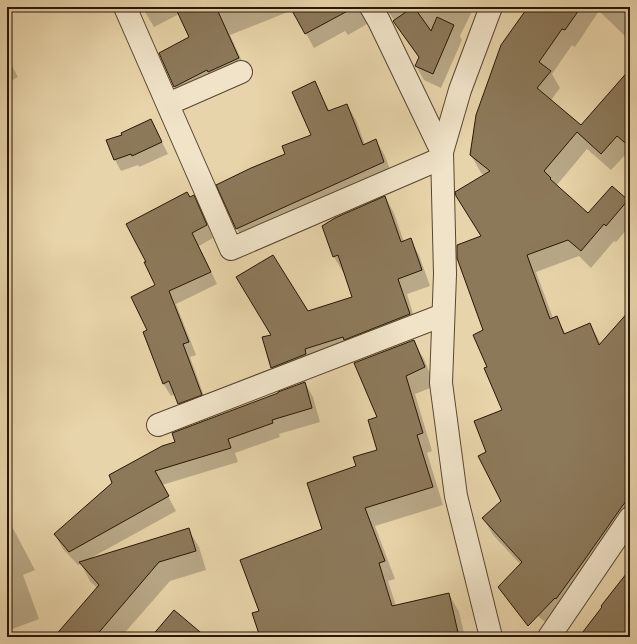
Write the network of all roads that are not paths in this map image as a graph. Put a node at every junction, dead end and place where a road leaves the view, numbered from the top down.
1 (125, 7) edge
2 (371, 7) edge
3 (491, 7) edge
4 (241, 72) dead end
5 (168, 104) junction
6 (442, 155) junction
7 (443, 315) junction
8 (158, 425) dead end
9 (630, 518) edge
10 (491, 637) edge
11 (548, 637) edge

1 - 5 street
2 - 6 street
3 - 6 street
4 - 5 street
5 - 6 street
6 - 7 street
7 - 8 street
7 - 10 street
9 - 11 street

